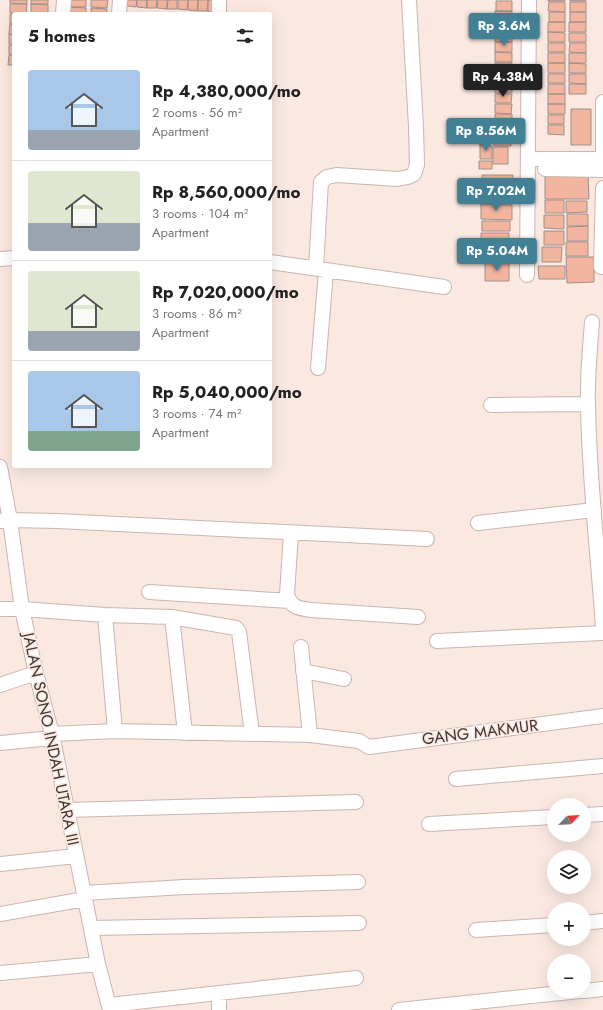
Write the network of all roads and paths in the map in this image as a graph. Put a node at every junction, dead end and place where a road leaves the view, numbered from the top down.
1 (64, 0) edge
2 (120, 0) edge
3 (220, 0) edge
4 (409, 0) edge
5 (529, 0) edge
6 (63, 12) edge
7 (120, 12) edge
8 (219, 12) edge
9 (603, 102) edge
10 (603, 159) edge
11 (529, 164) junction
12 (603, 164) edge
13 (603, 170) edge
14 (603, 188) edge
15 (12, 258) edge
16 (0, 259) edge
17 (272, 262) edge
18 (601, 267) dead end
19 (321, 270) junction
20 (527, 275) dead end
21 (444, 287) dead end
22 (592, 322) dead end
23 (318, 368) dead end
24 (588, 404) junction
25 (491, 405) dead end
26 (0, 467) edge
27 (594, 510) junction
28 (5, 521) edge
29 (478, 523) dead end
30 (291, 533) junction
31 (426, 539) dead end
32 (149, 592) dead end
33 (290, 602) junction
34 (0, 609) edge
35 (22, 609) junction
36 (105, 615) junction
37 (172, 617) junction
38 (418, 617) dead end
39 (603, 628) edge
40 (603, 632) edge
41 (437, 641) dead end
42 (301, 647) dead end
43 (304, 671) junction
44 (36, 673) junction
45 (344, 679) dead end
46 (0, 685) edge
47 (603, 716) edge
48 (115, 731) junction
49 (185, 733) junction
50 (252, 734) junction
51 (310, 735) junction
52 (52, 736) junction
53 (0, 743) edge
54 (603, 766) edge
55 (456, 779) dead end
56 (356, 802) dead end
57 (67, 810) junction
58 (603, 814) edge
59 (591, 815) edge
60 (547, 816) edge
61 (429, 824) dead end
62 (76, 856) junction
63 (0, 864) edge
64 (358, 882) dead end
65 (84, 896) junction
66 (0, 914) edge
67 (603, 921) edge
68 (591, 922) edge
69 (359, 923) dead end
70 (547, 925) edge
71 (91, 928) junction
72 (476, 930) dead end
73 (98, 964) junction
74 (0, 973) edge
75 (356, 978) dead end
76 (603, 988) edge
77 (591, 989) edge
78 (219, 994) junction
79 (547, 994) edge
80 (109, 1007) edge
81 (219, 1010) edge
82 (399, 1010) edge

1 - 6 street
2 - 7 street
3 - 8 street
4 - 19 street
5 - 11 street
9 - 10 street
10 - 11 street
10 - 12 street
11 - 13 street
11 - 20 street
14 - 18 street
15 - 16 street
17 - 19 street
19 - 21 street
19 - 23 street
22 - 24 street
24 - 25 street
24 - 27 street
26 - 28 street, JALAN SONO INDAH UTARA III
27 - 29 street
27 - 39 street
28 - 30 street
28 - 35 street, JALAN SONO INDAH UTARA III
30 - 31 street
30 - 33 street
32 - 33 street
33 - 38 street
34 - 35 street
35 - 36 street
35 - 44 street, JALAN SONO INDAH UTARA III
36 - 37 street
36 - 48 street
37 - 49 street
37 - 50 street
40 - 41 street
42 - 43 street
43 - 45 street
43 - 51 street
44 - 46 street
44 - 52 street, JALAN SONO INDAH UTARA III
47 - 51 street, GANG MAKMUR
48 - 49 street, GANG MAKMUR
48 - 52 street, GANG MAKMUR
49 - 50 street, GANG MAKMUR
50 - 51 street, GANG MAKMUR
52 - 53 street, GANG MAKMUR
52 - 57 street, JALAN SONO INDAH UTARA III
54 - 55 street
56 - 57 street
57 - 62 street, JALAN SONO INDAH UTARA III
58 - 59 street
60 - 61 street
62 - 63 street
62 - 65 street, JALAN SONO INDAH UTARA III
64 - 65 street
65 - 66 street
65 - 71 street, JALAN SONO INDAH UTARA III
67 - 68 street
69 - 71 street
70 - 72 street
71 - 73 street, JALAN SONO INDAH UTARA III
73 - 74 street
73 - 80 street, JALAN SONO INDAH UTARA III
75 - 78 street
76 - 77 street
78 - 80 street
78 - 81 street
79 - 82 street

